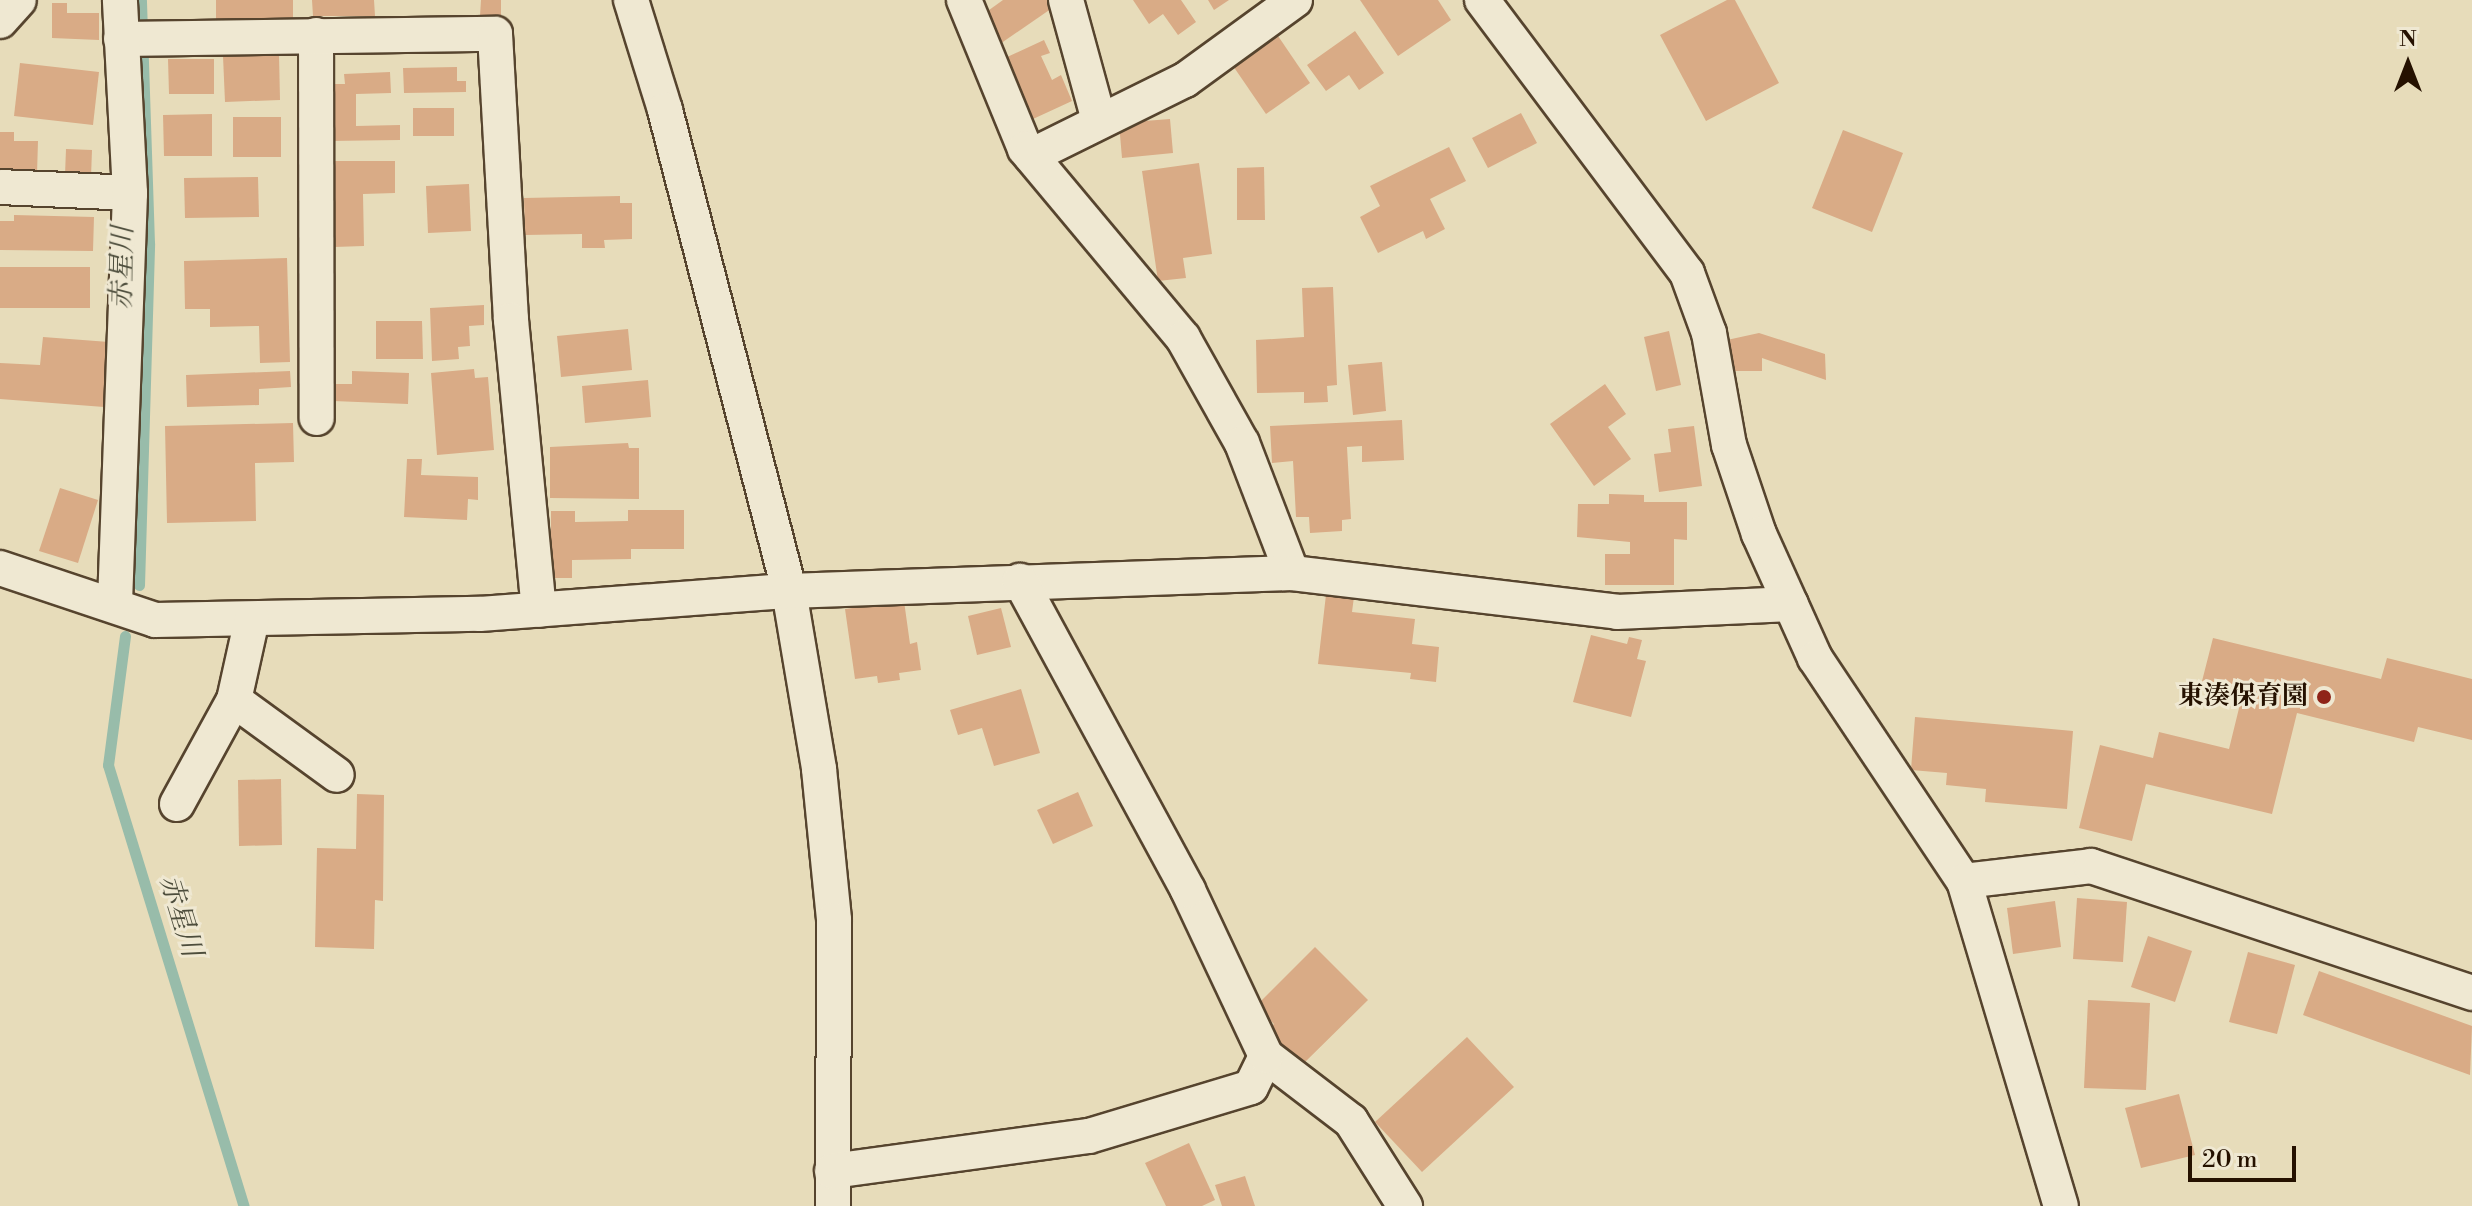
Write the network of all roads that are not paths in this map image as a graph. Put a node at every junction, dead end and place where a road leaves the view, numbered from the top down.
1 (19, 0) edge
2 (120, 0) edge
3 (631, 0) edge
4 (964, 0) edge
5 (1066, 0) edge
6 (1295, 0) edge
7 (1482, 0) edge
8 (0, 21) edge
9 (316, 35) junction
10 (121, 39) junction
11 (1099, 121) junction
12 (1031, 156) junction
13 (0, 187) edge
14 (130, 193) junction
15 (317, 418) dead end
16 (0, 568) edge
17 (1292, 573) junction
18 (1020, 581) junction
19 (789, 591) junction
20 (115, 603) junction
21 (1791, 604) junction
22 (539, 610) junction
23 (252, 619) junction
24 (234, 700) junction
25 (337, 775) dead end
26 (177, 804) dead end
27 (1964, 881) junction
28 (2472, 993) edge
29 (1266, 1056) junction
30 (832, 1171) junction
31 (833, 1206) edge
32 (1405, 1206) edge
33 (2061, 1206) edge

1 - 8 street
2 - 10 street
3 - 19 street
4 - 12 street
5 - 11 street
6 - 11 street
7 - 21 street
9 - 10 street
9 - 15 street
9 - 22 street
10 - 14 street
11 - 12 street
12 - 17 street
13 - 14 street
14 - 20 street
16 - 20 street
17 - 18 street
17 - 21 street
18 - 19 street
18 - 29 street
19 - 22 street
19 - 30 street
20 - 23 street
21 - 27 street
22 - 23 street
23 - 24 street
24 - 25 street
24 - 26 street
27 - 28 street
27 - 33 street
29 - 30 street
29 - 32 street
30 - 31 street

